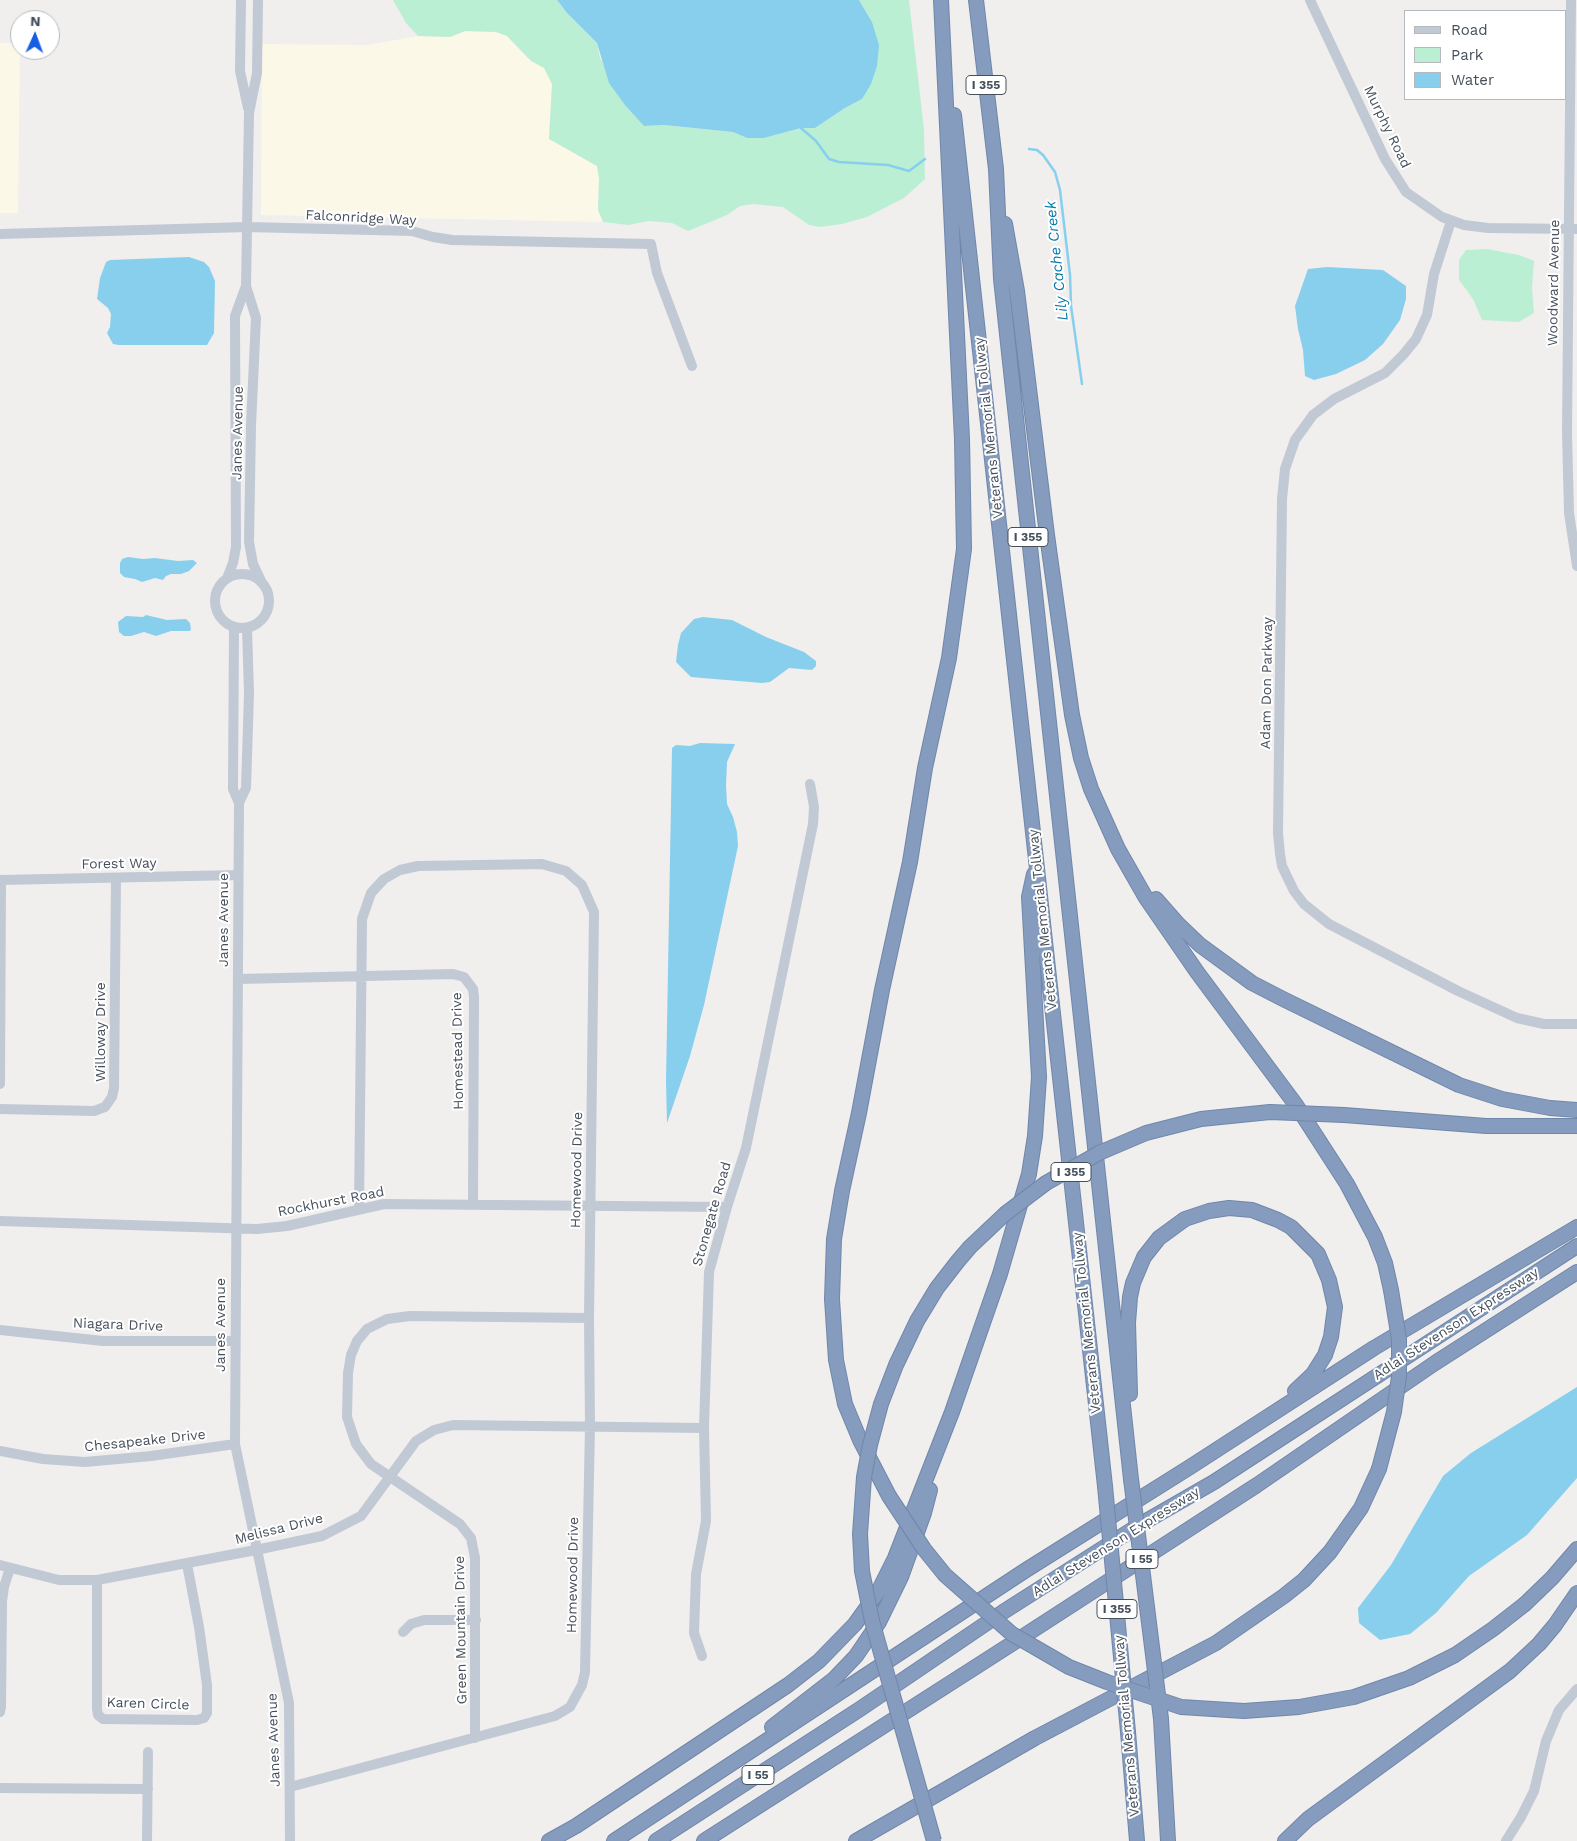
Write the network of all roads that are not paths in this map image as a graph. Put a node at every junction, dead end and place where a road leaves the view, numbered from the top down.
1 (241, 0) edge
2 (258, 0) edge
3 (941, 0) edge
4 (976, 0) edge
5 (1310, 0) edge
6 (1571, 0) edge
7 (249, 113) junction
8 (996, 170) junction
9 (1451, 221) junction
10 (247, 227) junction
11 (1573, 229) edge
12 (0, 234) edge
13 (246, 286) junction
14 (692, 366) dead end
15 (1577, 566) edge
16 (227, 578) junction
17 (261, 581) junction
18 (234, 628) junction
19 (247, 628) junction
20 (810, 784) dead end
21 (239, 803) junction
22 (1118, 849) junction
23 (1036, 858) junction
24 (238, 875) junction
25 (116, 878) junction
26 (1, 880) edge
27 (362, 976) junction
28 (238, 979) junction
29 (1577, 1024) edge
30 (0, 1084) edge
31 (0, 1109) edge
32 (1577, 1110) edge
33 (1577, 1126) edge
34 (472, 1205) junction
35 (590, 1206) junction
36 (727, 1207) junction
37 (359, 1210) junction
38 (0, 1221) edge
39 (1577, 1227) edge
40 (236, 1228) junction
41 (1577, 1246) edge
42 (1577, 1272) edge
43 (589, 1318) junction
44 (0, 1330) edge
45 (234, 1341) junction
46 (952, 1412) junction
47 (590, 1426) junction
48 (704, 1428) junction
49 (235, 1444) junction
50 (0, 1451) edge
51 (1190, 1467) junction
52 (1130, 1473) junction
53 (391, 1477) junction
54 (1577, 1549) edge
55 (256, 1550) junction
56 (187, 1564) junction
57 (5, 1567) edge
58 (97, 1580) junction
59 (1577, 1593) edge
60 (476, 1620) junction
61 (403, 1632) dead end
62 (702, 1656) dead end
63 (1577, 1689) edge
64 (0, 1712) edge
65 (475, 1738) junction
66 (148, 1752) dead end
67 (719, 1772) junction
68 (290, 1787) junction
69 (0, 1788) edge
70 (148, 1789) junction
71 (147, 1841) edge
72 (290, 1841) edge
73 (550, 1841) edge
74 (614, 1841) edge
75 (656, 1841) edge
76 (704, 1841) edge
77 (856, 1841) edge
78 (934, 1841) edge
79 (1137, 1841) edge
80 (1168, 1841) edge
81 (1285, 1841) edge
82 (1506, 1841) edge

1 - 7 street, Janes Avenue
2 - 7 street, Janes Avenue
3 - 23 highway, Veterans Memorial Tollway / I 355
3 - 54 highway, bridge
4 - 8 highway, Veterans Memorial Tollway / I 355
5 - 9 street, Murphy Road
6 - 11 street, Woodward Avenue
7 - 10 street, Janes Avenue
8 - 22 highway
8 - 52 highway, Veterans Memorial Tollway / I 355
9 - 11 street, Murphy Road
9 - 29 street, Adam Don Parkway
10 - 12 street, Falconridge Way
10 - 13 street, Janes Avenue
10 - 14 street, Falconridge Way
11 - 15 street, Woodward Avenue
13 - 16 street, Janes Avenue
13 - 17 street, Janes Avenue
16 - 17 street
16 - 18 street, Janes Avenue
17 - 19 street, Janes Avenue
18 - 19 street
18 - 21 street, Janes Avenue
19 - 21 street, Janes Avenue
20 - 36 street, Stonegate Road
21 - 24 street, Janes Avenue
22 - 32 highway
22 - 77 highway, bridge
23 - 46 highway
23 - 79 highway, Veterans Memorial Tollway / I 355, bridge
24 - 25 street, Forest Way
24 - 28 street, Janes Avenue
25 - 26 street, Forest Way
25 - 31 street, Willoway Drive
26 - 30 street
27 - 28 street, Homestead Drive
27 - 34 street, Homestead Drive
27 - 35 street, Homewood Drive
27 - 37 street, Homewood Drive
28 - 40 street, Janes Avenue
33 - 78 highway, bridge
34 - 35 street, Rockhurst Road
34 - 37 street, Rockhurst Road
35 - 36 street, Rockhurst Road
35 - 43 street, Homewood Drive
36 - 48 street, Stonegate Road
37 - 40 street, Rockhurst Road
38 - 40 street, Rockhurst Road
39 - 51 highway
40 - 45 street, Janes Avenue
41 - 75 highway, Adlai Stevenson Expressway / I 55
42 - 76 highway, Adlai Stevenson Expressway / I 55
43 - 47 street, Homewood Drive
43 - 53 street, Green Mountain Drive
44 - 45 street, Niagara Drive
45 - 49 street, Janes Avenue
46 - 67 highway
46 - 73 highway
47 - 48 street, Melissa Drive
47 - 53 street, Melissa Drive
47 - 65 street, Homewood Drive
48 - 62 street, Stonegate Road
49 - 50 street, Chesapeake Drive
49 - 55 street, Janes Avenue
51 - 52 highway
51 - 67 highway
52 - 80 highway, Veterans Memorial Tollway / I 355, bridge
53 - 55 street, Melissa Drive
53 - 60 street, Green Mountain Drive
55 - 56 street, Melissa Drive
55 - 68 street, Janes Avenue
56 - 58 street, Melissa Drive
56 - 58 street, Karen Circle
57 - 58 street, Melissa Drive
57 - 64 street
59 - 81 highway
60 - 61 street
60 - 65 street, Green Mountain Drive
63 - 82 street
65 - 68 street, Homewood Drive
66 - 70 street
67 - 74 highway
68 - 72 street, Janes Avenue
69 - 70 street
70 - 71 street

